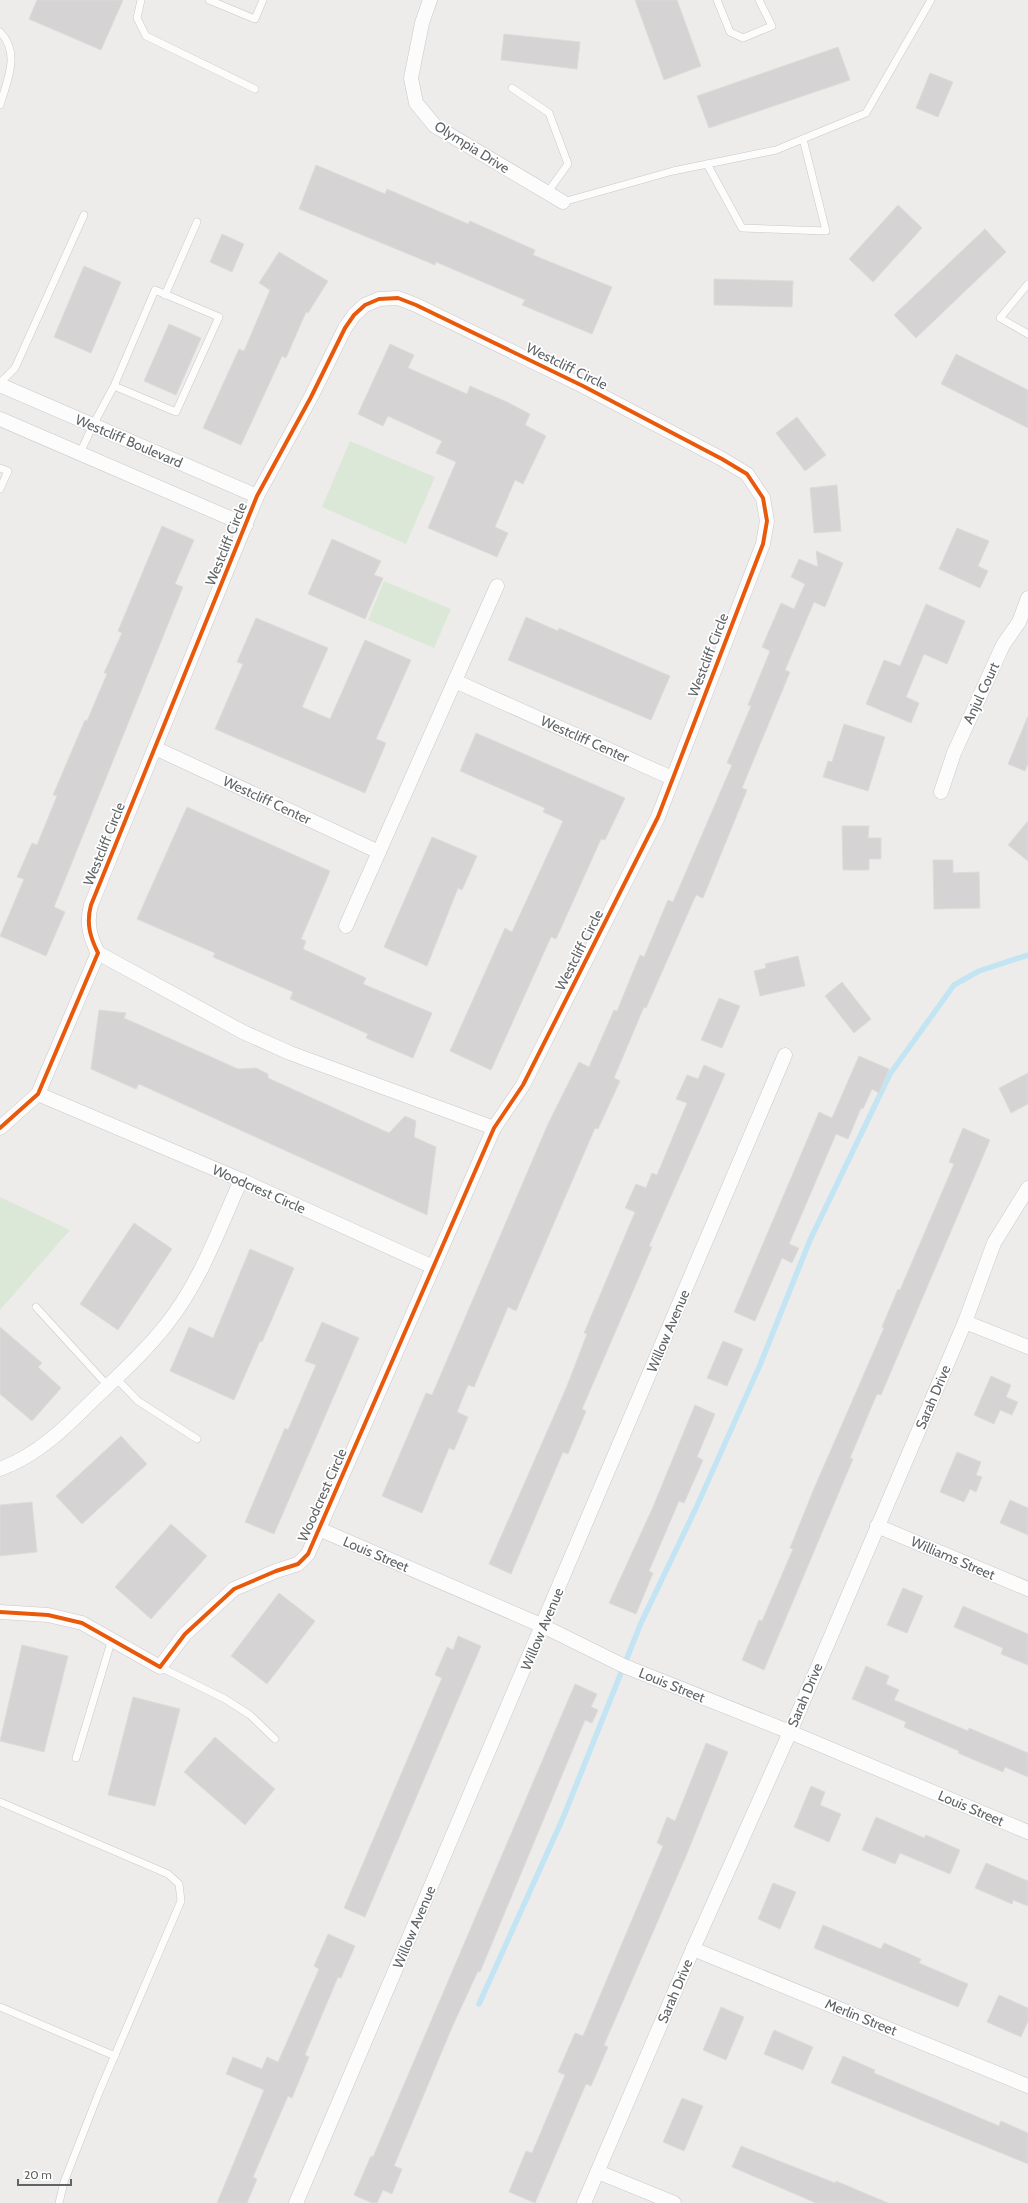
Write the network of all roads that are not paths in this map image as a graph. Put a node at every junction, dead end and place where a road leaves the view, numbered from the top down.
1 (141, 0) edge
2 (209, 0) edge
3 (263, 0) edge
4 (430, 0) edge
5 (718, 0) edge
6 (759, 0) edge
7 (932, 0) edge
8 (0, 32) edge
9 (512, 88) dead end
10 (255, 89) dead end
11 (0, 105) edge
12 (802, 139) junction
13 (707, 164) junction
14 (547, 193) junction
15 (563, 202) joint
16 (84, 215) dead end
17 (196, 222) dead end
18 (1028, 284) edge
19 (165, 295) junction
20 (1028, 334) edge
21 (0, 384) edge
22 (114, 386) junction
23 (0, 419) edge
24 (93, 425) junction
25 (80, 454) junction
26 (0, 468) edge
27 (0, 489) edge
28 (257, 496) junction
29 (246, 525) junction
30 (497, 586) dead end
31 (1028, 598) edge
32 (1024, 624) edge
33 (455, 681) junction
34 (155, 748) junction
35 (672, 778) junction
36 (941, 792) dead end
37 (380, 852) junction
38 (346, 926) dead end
39 (98, 953) junction
40 (785, 1055) dead end
41 (38, 1094) junction
42 (0, 1128) edge
43 (494, 1128) junction
44 (240, 1180) junction
45 (1028, 1188) edge
46 (433, 1267) junction
47 (36, 1307) dead end
48 (965, 1322) junction
49 (1028, 1347) edge
50 (112, 1382) junction
51 (197, 1439) dead end
52 (0, 1469) edge
53 (877, 1526) junction
54 (319, 1529) junction
55 (1028, 1589) edge
56 (0, 1612) edge
57 (543, 1626) junction
58 (112, 1639) junction
59 (160, 1666) junction
60 (790, 1732) junction
61 (275, 1739) dead end
62 (76, 1758) dead end
63 (0, 1802) edge
64 (1028, 1832) edge
65 (693, 1949) junction
66 (0, 2008) edge
67 (115, 2056) junction
68 (1028, 2086) edge
69 (598, 2172) junction
70 (58, 2203) edge
71 (296, 2203) edge
72 (584, 2203) edge
73 (674, 2203) edge

1 - 10 lane
2 - 3 lane
4 - 14 street, Olympia Drive
5 - 6 lane
7 - 12 lane
8 - 11 lane
9 - 14 lane
12 - 13 lane
12 - 13 lane
13 - 15 lane
14 - 15 street, Olympia Drive
16 - 21 lane
17 - 19 lane
18 - 20 lane
19 - 22 lane
19 - 22 lane
21 - 24 street, Westcliff Boulevard
22 - 24 lane
23 - 25 street
24 - 25 lane
24 - 28 street, Westcliff Boulevard
25 - 29 street
26 - 27 lane
28 - 29 street, Westcliff Circle
28 - 35 street, Westcliff Circle
29 - 34 street, Westcliff Circle
30 - 33 street
31 - 32 street, Anjul Court
32 - 36 street, Anjul Court
33 - 35 street, Westcliff Center
33 - 37 street
34 - 37 street, Westcliff Center
34 - 39 street, Westcliff Circle
35 - 43 street, Westcliff Circle
37 - 38 street
39 - 41 street
39 - 43 street
40 - 57 street, Willow Avenue
41 - 42 street
41 - 44 street, Woodcrest Circle
43 - 46 street, Westcliff Circle
44 - 46 street, Woodcrest Circle
44 - 50 street
45 - 48 street, Sarah Drive
46 - 54 street, Woodcrest Circle
47 - 50 lane
48 - 49 street
48 - 53 street, Sarah Drive
50 - 51 lane
50 - 52 street
53 - 55 street, Williams Street
53 - 60 street, Sarah Drive
54 - 57 street, Louis Street
54 - 59 street, Woodcrest Circle
56 - 58 street
57 - 60 street, Louis Street
57 - 71 street, Willow Avenue
58 - 59 street
58 - 62 lane
59 - 61 lane
60 - 64 street, Louis Street
60 - 65 street, Sarah Drive
63 - 67 lane
65 - 68 street, Merlin Street
65 - 69 street, Sarah Drive
66 - 67 lane
67 - 70 lane
69 - 72 street, Sarah Drive
69 - 73 street

